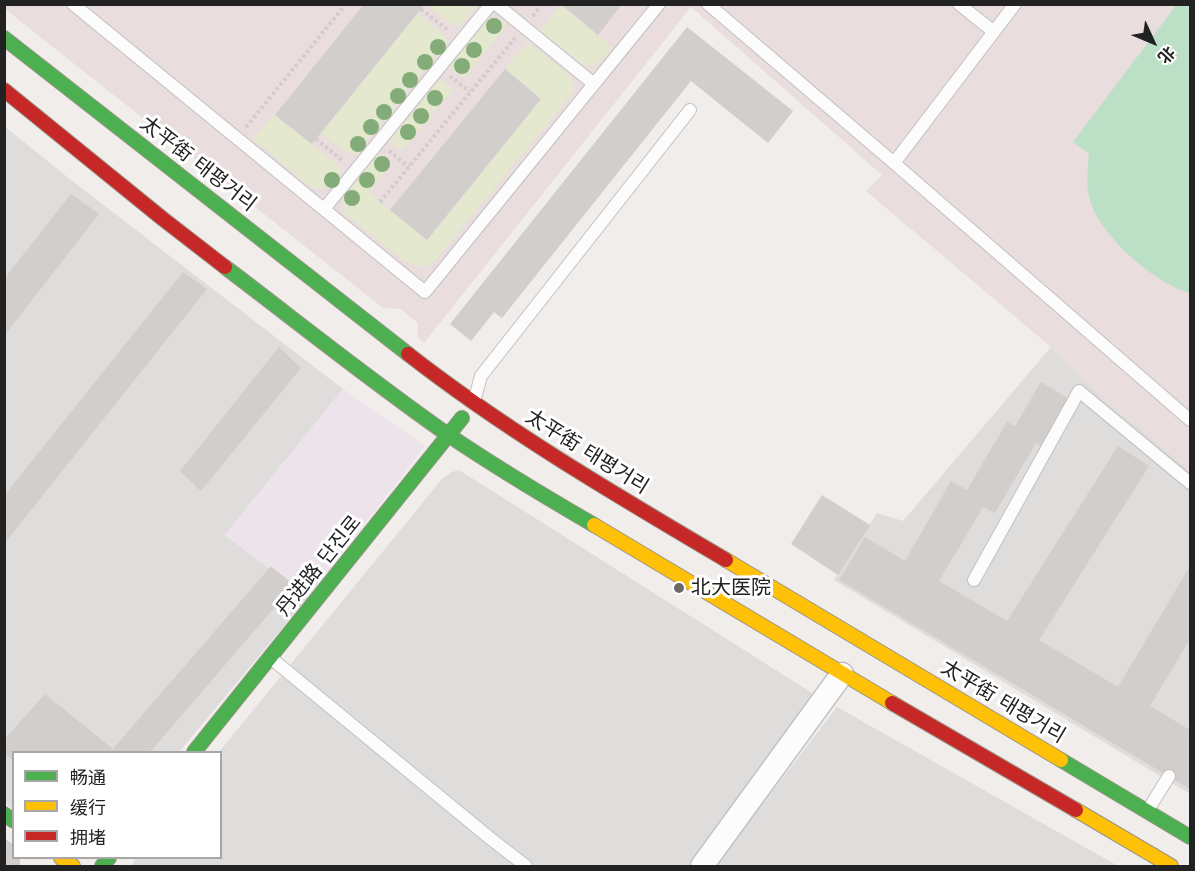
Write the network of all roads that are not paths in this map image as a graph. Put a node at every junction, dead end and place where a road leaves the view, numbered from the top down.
1 (73, 4) edge
2 (491, 4) edge
3 (496, 4) edge
4 (659, 4) edge
5 (708, 4) edge
6 (958, 4) edge
7 (1015, 4) edge
8 (993, 32) junction
9 (4, 38) edge
10 (594, 84) junction
11 (4, 90) edge
12 (690, 110) dead end
13 (894, 163) junction
14 (324, 209) junction
15 (474, 402) junction
16 (1191, 420) edge
17 (449, 435) junction
18 (1191, 483) edge
19 (974, 580) dead end
20 (270, 657) junction
21 (842, 674) junction
22 (196, 751) edge
23 (1169, 776) dead end
24 (1147, 811) junction
25 (1191, 837) edge
26 (526, 867) edge
27 (702, 867) edge
28 (1171, 867) edge

1 - 14 lane
2 - 14 lane
3 - 10 lane
4 - 10 lane
5 - 13 lane
6 - 8 lane
7 - 8 lane
8 - 13 lane
9 - 15 main road, 太平街 태평거리
10 - 14 lane
11 - 17 main road
12 - 15 lane
13 - 16 lane
15 - 17 main road, 丹进路 단진로
15 - 24 main road, 太平街 태평거리
17 - 20 main road, 丹进路 단진로
17 - 21 main road
18 - 19 lane
20 - 22 main road, 丹进路 단진로
20 - 26 lane
21 - 27 street
21 - 28 main road
23 - 24 lane
24 - 25 main road, 太平街 태평거리

